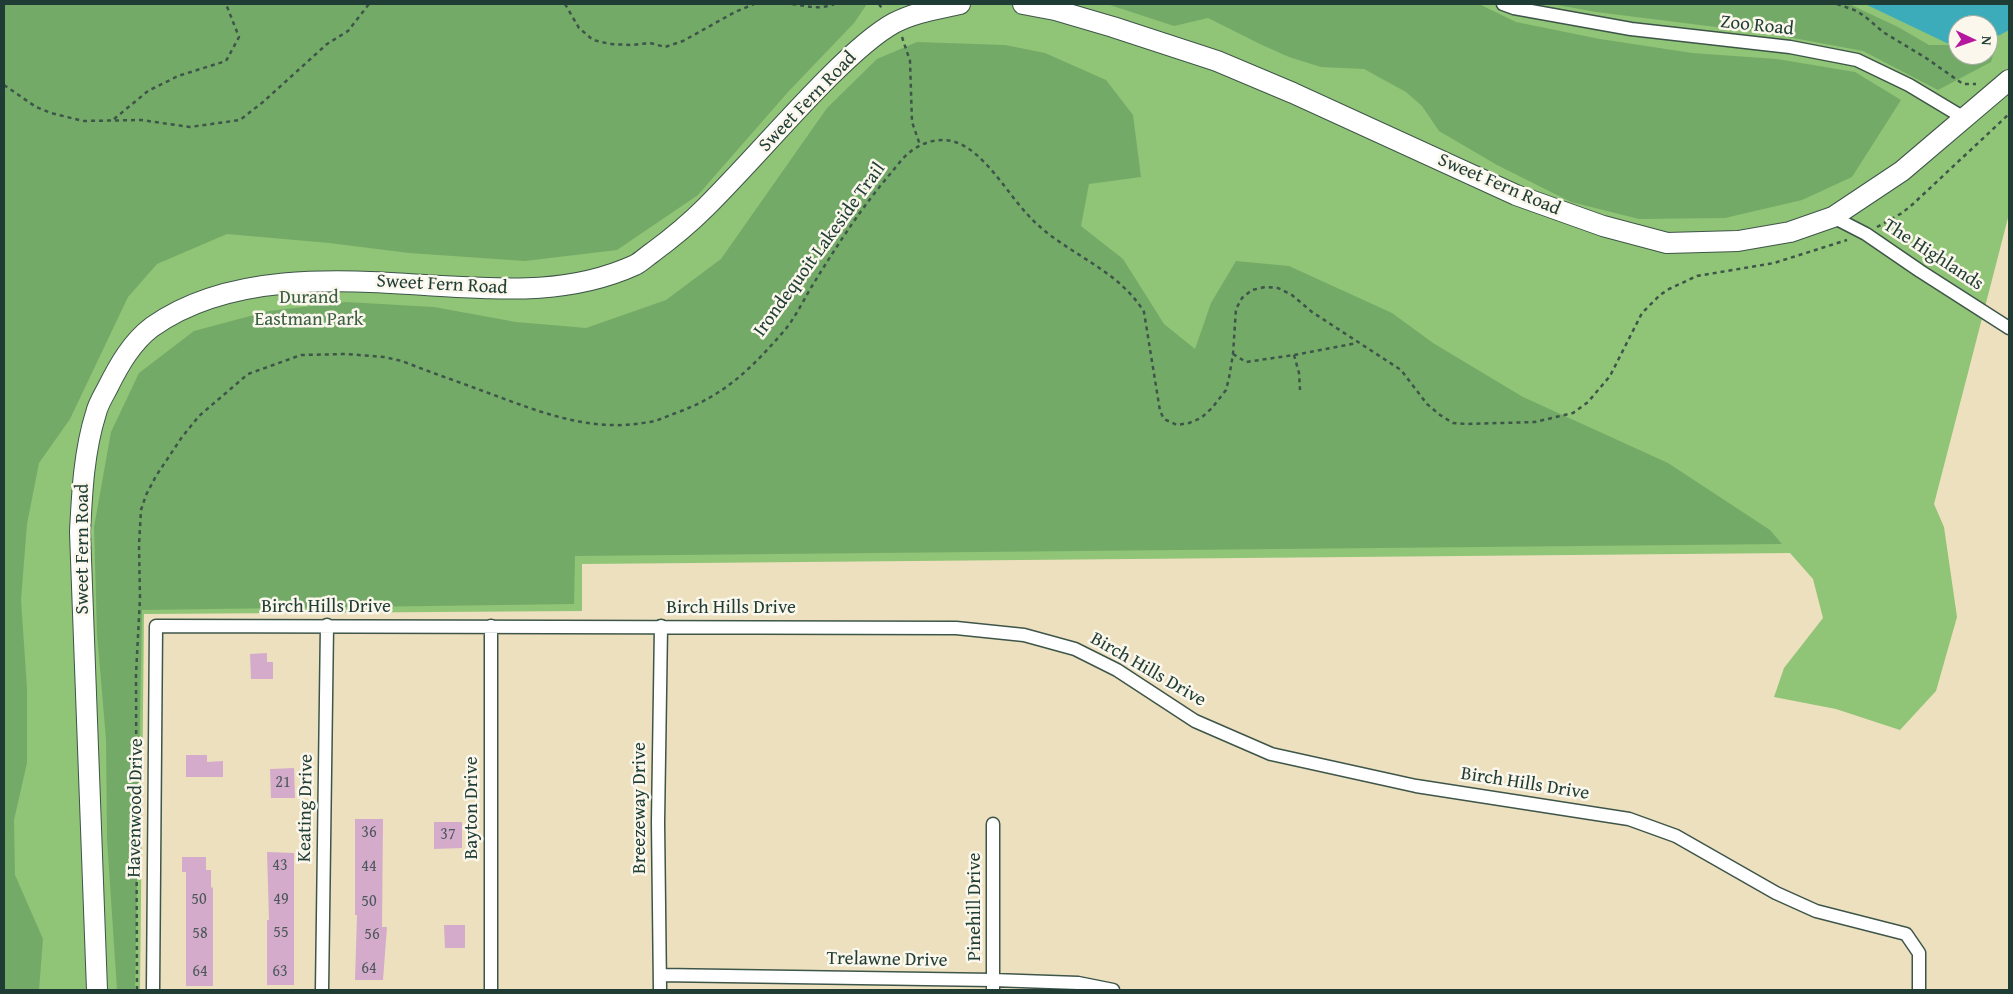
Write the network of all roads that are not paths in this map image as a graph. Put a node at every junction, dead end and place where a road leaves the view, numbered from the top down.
1 (960, 4) edge
2 (1023, 4) edge
3 (1503, 4) edge
4 (911, 9) edge
5 (2006, 83) edge
6 (1964, 118) junction
7 (1833, 217) junction
8 (2009, 328) edge
9 (156, 626) joint
10 (327, 626) junction
11 (491, 626) junction
12 (662, 626) junction
13 (993, 824) dead end
14 (660, 975) junction
15 (993, 985) edge
16 (97, 990) edge
17 (153, 990) edge
18 (322, 990) edge
19 (491, 990) edge
20 (660, 990) edge
21 (1113, 990) edge
22 (1919, 990) edge

1 - 4 main road, Sweet Fern Road
2 - 7 main road, Sweet Fern Road
3 - 6 street, Zoo Road
4 - 16 main road, Sweet Fern Road
5 - 6 main road, Sweet Fern Road
6 - 7 main road, Sweet Fern Road
7 - 8 street, The Highlands
9 - 10 street, Birch Hills Drive
9 - 17 street, Havenwood Drive
10 - 11 street, Birch Hills Drive
10 - 18 street, Keating Drive
11 - 12 street, Birch Hills Drive
11 - 19 street, Bayton Drive
12 - 14 street, Breezeway Drive
12 - 22 street, Birch Hills Drive
13 - 15 street, Pinehill Drive
14 - 15 street, Trelawne Drive
14 - 20 street, Breezeway Drive
15 - 21 street, Trelawne Drive

